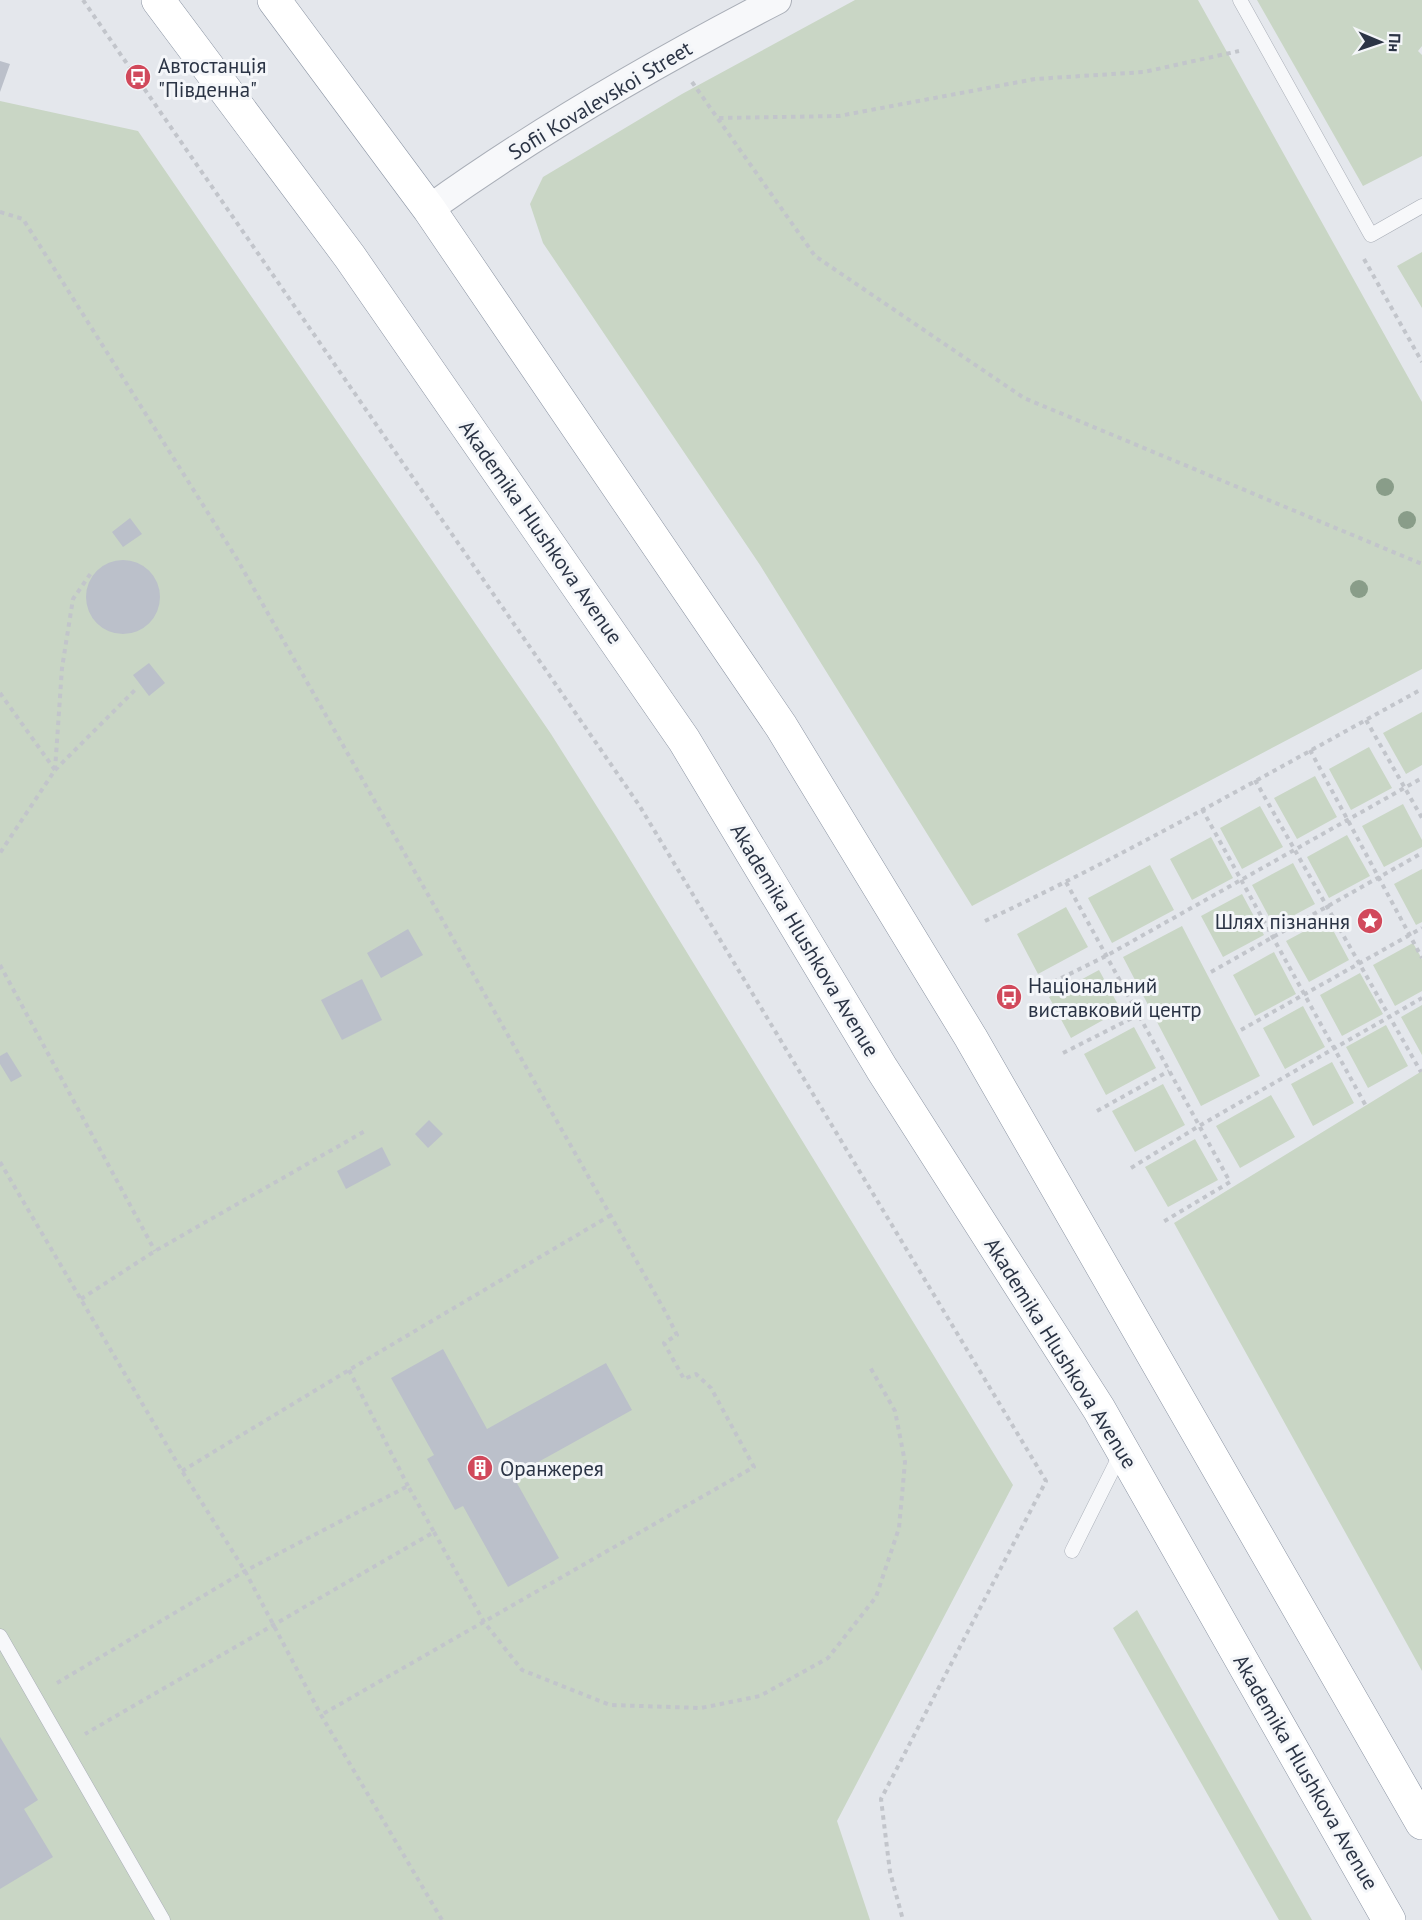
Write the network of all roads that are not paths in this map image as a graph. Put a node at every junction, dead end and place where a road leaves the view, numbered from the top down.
1 (158, 0) edge
2 (274, 0) edge
3 (777, 0) edge
4 (1240, 0) edge
5 (1422, 206) edge
6 (429, 209) junction
7 (1123, 1449) junction
8 (1072, 1551) dead end
9 (0, 1636) edge
10 (1422, 1823) edge
11 (162, 1920) edge
12 (1389, 1920) edge

1 - 7 highway, Akademika Hlushkova Avenue
2 - 6 highway
3 - 6 street, Sofii Kovalevskoi Street
4 - 5 lane
6 - 10 highway
7 - 8 lane
7 - 12 highway, Akademika Hlushkova Avenue
9 - 11 lane

